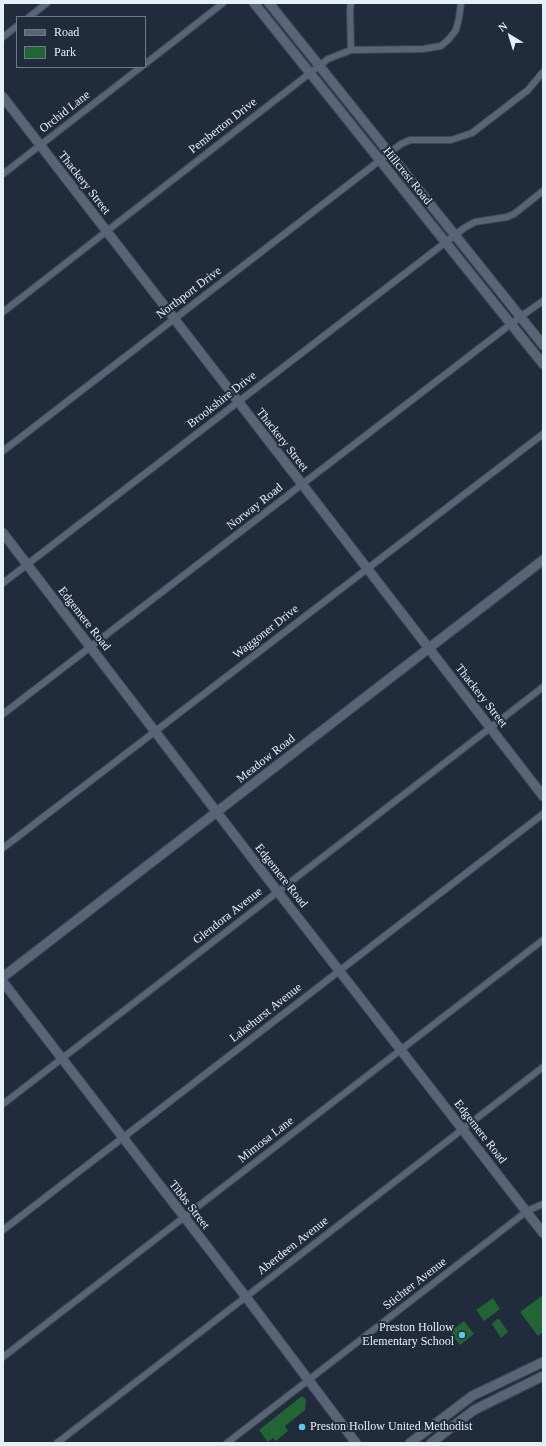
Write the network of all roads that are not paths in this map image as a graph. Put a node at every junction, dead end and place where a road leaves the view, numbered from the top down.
1 (47, 3) edge
2 (223, 3) edge
3 (254, 3) edge
4 (269, 3) edge
5 (351, 3) edge
6 (460, 3) edge
7 (30, 16) edge
8 (16, 27) edge
9 (3, 37) edge
10 (351, 50) junction
11 (146, 63) edge
12 (319, 65) junction
13 (140, 68) edge
14 (543, 72) edge
15 (310, 73) junction
16 (3, 97) edge
17 (40, 146) junction
18 (390, 153) junction
19 (380, 161) junction
20 (3, 174) edge
21 (543, 191) edge
22 (106, 232) junction
23 (455, 235) junction
24 (445, 243) junction
25 (543, 301) edge
26 (3, 312) edge
27 (520, 317) junction
28 (174, 319) junction
29 (511, 324) junction
30 (543, 345) edge
31 (543, 364) edge
32 (238, 402) junction
33 (543, 434) edge
34 (3, 450) edge
35 (302, 484) junction
36 (3, 533) edge
37 (543, 560) edge
38 (27, 564) junction
39 (367, 568) junction
40 (3, 583) edge
41 (90, 647) junction
42 (429, 648) junction
43 (543, 687) edge
44 (3, 714) edge
45 (490, 728) junction
46 (155, 732) junction
47 (543, 796) edge
48 (217, 812) junction
49 (543, 814) edge
50 (3, 848) edge
51 (278, 892) junction
52 (543, 940) edge
53 (340, 970) junction
54 (3, 977) edge
55 (3, 982) edge
56 (401, 1050) junction
57 (62, 1059) junction
58 (543, 1067) edge
59 (3, 1104) edge
60 (462, 1129) junction
61 (123, 1138) junction
62 (543, 1204) edge
63 (527, 1212) junction
64 (184, 1218) junction
65 (3, 1230) edge
66 (543, 1233) edge
67 (246, 1297) junction
68 (3, 1357) edge
69 (543, 1362) edge
70 (543, 1376) edge
71 (309, 1380) junction
72 (57, 1443) edge
73 (227, 1443) edge
74 (356, 1443) edge
75 (410, 1443) edge
76 (431, 1443) edge

1 - 7 street
2 - 11 street
3 - 15 street, Hillcrest Road
4 - 12 street, Hillcrest Road
5 - 10 street
6 - 10 street, Pemberton Drive
8 - 9 street
10 - 12 street, Pemberton Drive
12 - 15 street, Pemberton Drive
12 - 18 street, Hillcrest Road
13 - 17 street, Orchid Lane
14 - 18 street
15 - 19 street, Hillcrest Road
15 - 22 street, Pemberton Drive
16 - 17 street, Thackery Street
17 - 20 street, Orchid Lane
17 - 22 street, Thackery Street
18 - 19 street, Northport Drive
18 - 23 street, Hillcrest Road
19 - 24 street, Hillcrest Road
19 - 28 street, Northport Drive
21 - 23 street, Brookshire Drive
22 - 26 street, Pemberton Drive
22 - 28 street, Thackery Street
23 - 24 street, Brookshire Drive
23 - 27 street, Hillcrest Road
24 - 29 street, Hillcrest Road
24 - 32 street, Brookshire Drive
25 - 27 street, Norway Road
27 - 29 street, Norway Road
27 - 30 street, Hillcrest Road
28 - 32 street, Thackery Street
28 - 34 street, Northport Drive
29 - 31 street, Hillcrest Road
29 - 35 street, Norway Road
32 - 35 street, Thackery Street
32 - 38 street, Brookshire Drive
33 - 39 street, Waggoner Drive
35 - 39 street, Thackery Street
35 - 41 street, Norway Road
36 - 38 street, Edgemere Road
37 - 42 street, Meadow Road
38 - 40 street, Brookshire Drive
38 - 41 street, Edgemere Road
39 - 42 street, Thackery Street
39 - 46 street, Waggoner Drive
41 - 44 street, Norway Road
41 - 46 street, Edgemere Road
42 - 45 street, Thackery Street
42 - 48 street, Meadow Road
43 - 45 street, Glendora Avenue
45 - 47 street, Thackery Street
45 - 51 street, Glendora Avenue
46 - 48 street, Edgemere Road
46 - 50 street, Waggoner Drive
48 - 51 street, Edgemere Road
48 - 54 street, Meadow Road
49 - 53 street, Lakehurst Avenue
51 - 53 street, Edgemere Road
51 - 57 street, Glendora Avenue
52 - 56 street, Mimosa Lane
53 - 56 street, Edgemere Road
53 - 61 street, Lakehurst Avenue
55 - 57 street, Tibbs Street
56 - 60 street, Edgemere Road
56 - 64 street, Mimosa Lane
57 - 59 street, Glendora Avenue
57 - 61 street, Tibbs Street
58 - 60 street, Aberdeen Avenue
60 - 63 street, Edgemere Road
60 - 67 street, Aberdeen Avenue
61 - 64 street, Tibbs Street
61 - 65 street, Lakehurst Avenue
62 - 63 street, Stichter Avenue
63 - 66 street, Edgemere Road
63 - 71 street, Stichter Avenue
64 - 67 street, Tibbs Street
64 - 68 street, Mimosa Lane
67 - 71 street, Tibbs Street
67 - 72 street, Aberdeen Avenue
69 - 75 street
70 - 76 street
71 - 73 street, Stichter Avenue
71 - 74 street, Tibbs Street

